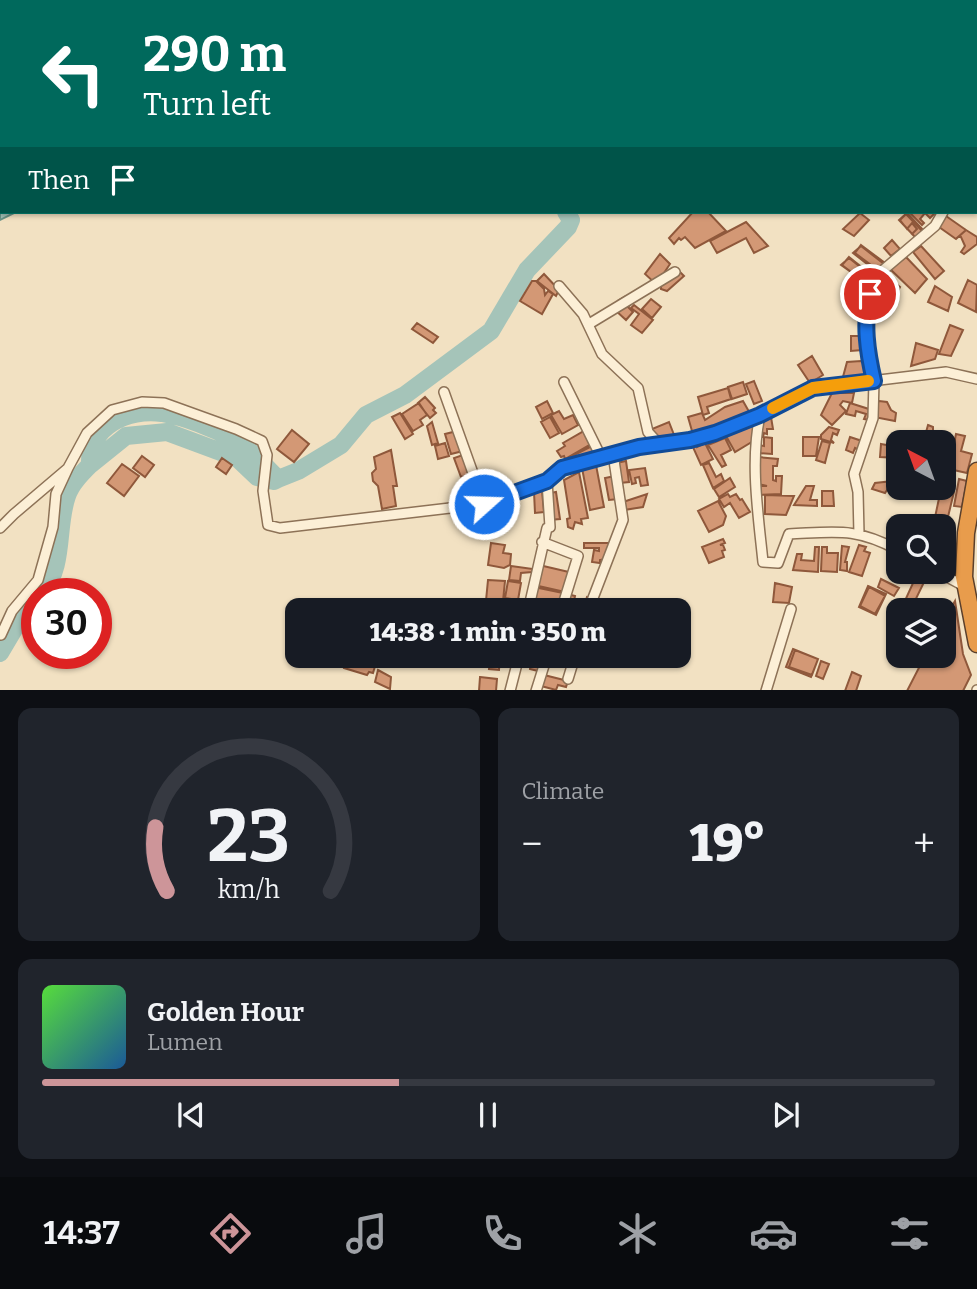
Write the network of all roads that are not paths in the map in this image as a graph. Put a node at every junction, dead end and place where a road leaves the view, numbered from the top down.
1 (942, 214) edge
2 (675, 272) dead end
3 (559, 286) dead end
4 (589, 324) junction
5 (977, 379) edge
6 (874, 381) junction
7 (564, 382) dead end
8 (444, 391) dead end
9 (760, 415) junction
10 (658, 443) junction
11 (613, 454) junction
12 (601, 457) junction
13 (68, 468) junction
14 (977, 471) edge
15 (547, 481) junction
16 (484, 504) junction
17 (0, 528) edge
18 (859, 534) junction
19 (542, 542) junction
20 (886, 544) edge
21 (956, 582) edge
22 (966, 587) junction
23 (531, 598) edge
24 (565, 598) edge
25 (593, 598) edge
26 (791, 609) dead end
27 (1, 635) edge
28 (977, 644) edge
29 (516, 668) edge
30 (543, 668) edge
31 (571, 668) edge
32 (568, 679) dead end
33 (510, 690) edge
34 (536, 690) edge
35 (766, 690) edge

1 - 6 street
2 - 4 street
3 - 4 street
4 - 10 street
5 - 6 street
6 - 9 street
6 - 18 street
7 - 12 street
8 - 16 street
9 - 10 street
9 - 18 street
10 - 11 street
11 - 12 street
11 - 25 street
12 - 15 street
13 - 16 street
13 - 17 street
13 - 27 street
14 - 22 highway
15 - 16 street
15 - 19 street
18 - 20 street
19 - 23 street
19 - 24 street
21 - 22 street
22 - 28 highway
26 - 35 street
29 - 33 street
30 - 34 street
31 - 32 street

